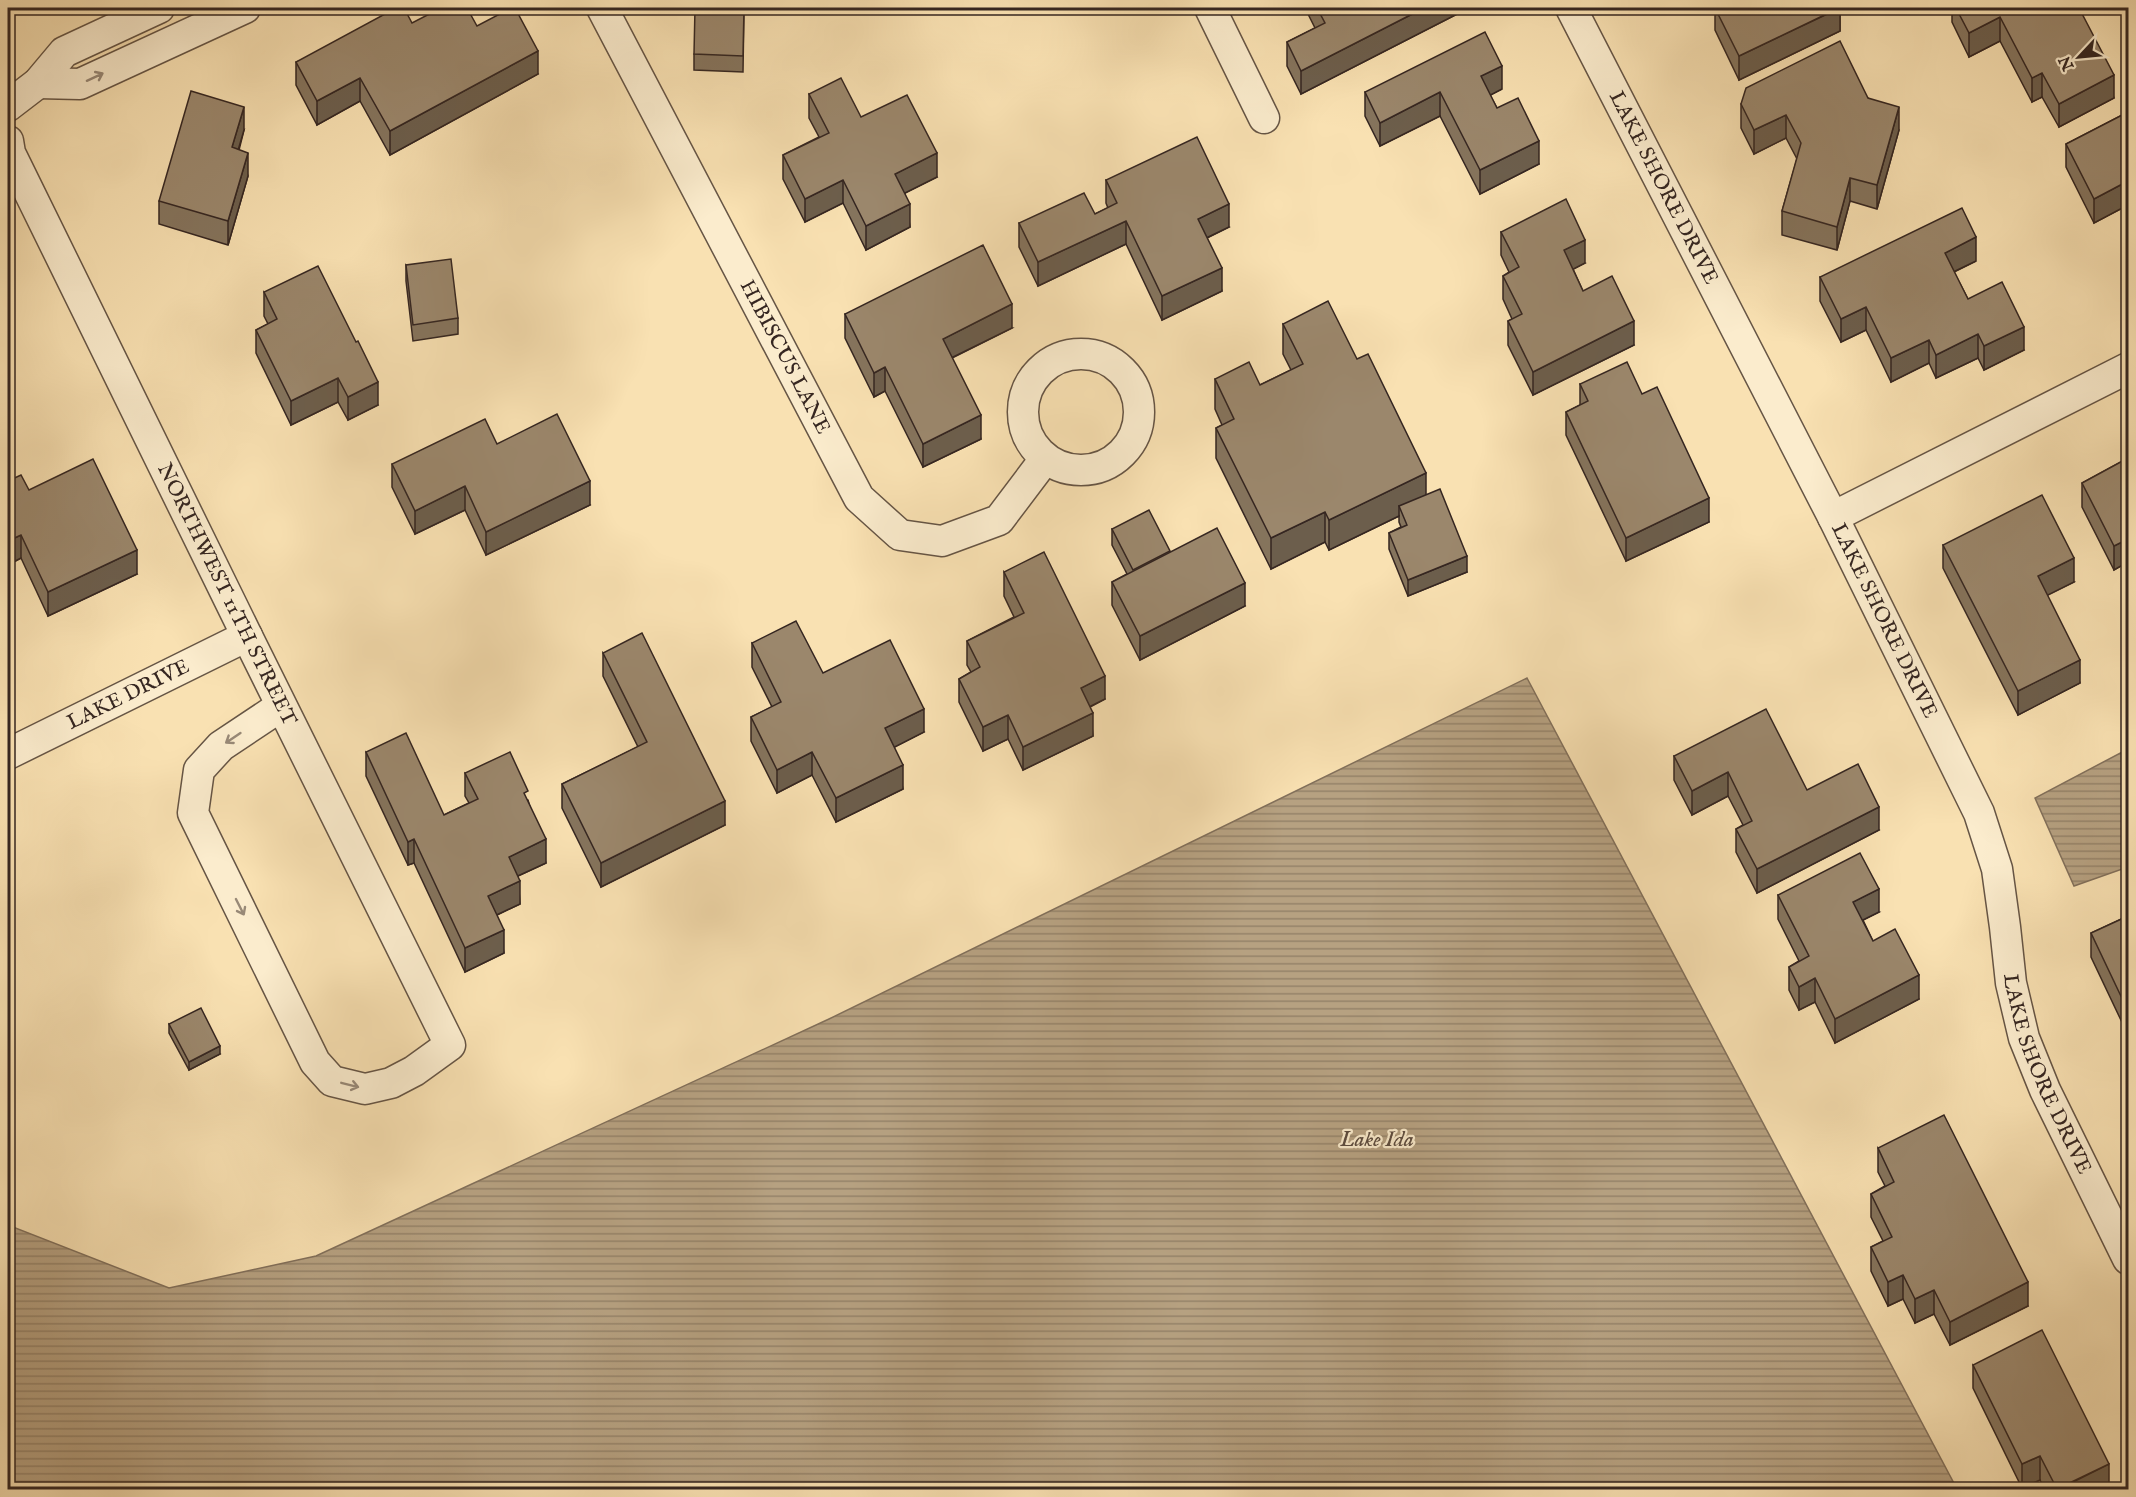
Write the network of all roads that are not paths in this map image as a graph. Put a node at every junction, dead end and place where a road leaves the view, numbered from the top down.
1 (159, 8) edge
2 (245, 8) edge
3 (602, 8) edge
4 (1210, 8) edge
5 (1571, 8) edge
6 (38, 83) junction
7 (8, 106) edge
8 (1264, 118) dead end
9 (8, 141) edge
10 (2128, 368) edge
11 (1045, 459) dead end
12 (1833, 517) junction
13 (247, 636) junction
14 (281, 706) junction
15 (8, 754) edge
16 (2128, 1259) edge

1 - 6 street
6 -> 2 street
3 - 11 street, HIBISCUS LANE
4 - 8 street
5 - 12 street, LAKE SHORE DRIVE
6 - 7 street
9 - 13 street, NORTHWEST 11TH STREET
10 - 12 street
12 - 16 street, LAKE SHORE DRIVE
13 - 14 street, NORTHWEST 11TH STREET
13 - 15 street, LAKE DRIVE
14 -> 14 street, NORTHWEST 11TH STREET

